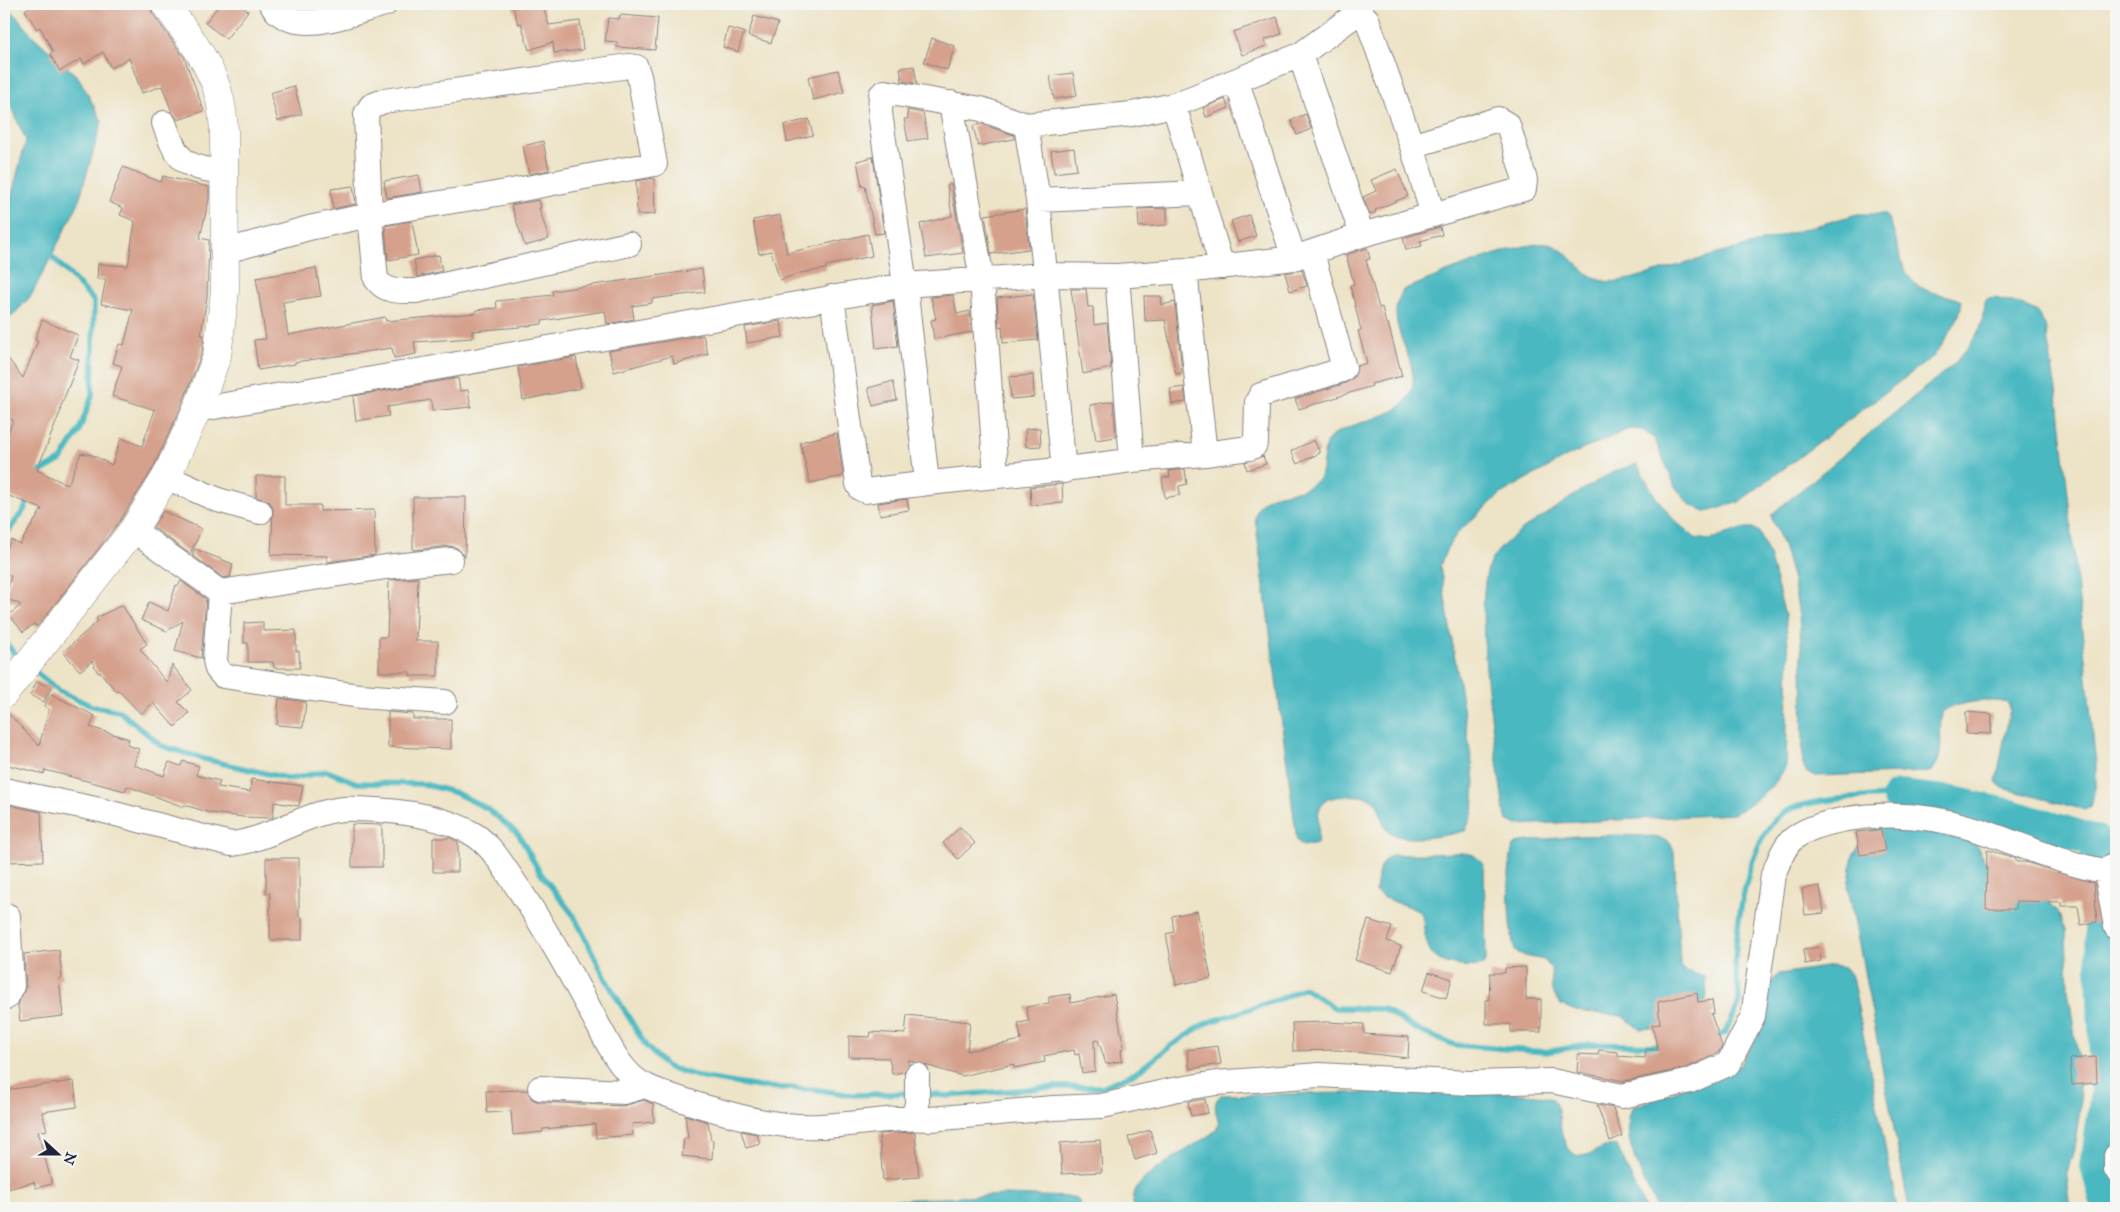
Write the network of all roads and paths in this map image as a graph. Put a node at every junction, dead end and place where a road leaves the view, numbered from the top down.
1 (165, 4) edge
2 (271, 4) edge
3 (386, 4) edge
4 (1300, 55) junction
5 (1237, 82) junction
6 (951, 103) junction
7 (1174, 105) junction
8 (164, 123) dead end
9 (1026, 125) junction
10 (1412, 146) junction
11 (225, 172) junction
12 (1199, 193) junction
13 (1038, 200) junction
14 (1433, 215) junction
15 (370, 216) junction
16 (1362, 235) junction
17 (628, 244) dead end
18 (226, 251) junction
19 (1303, 256) junction
20 (1222, 268) junction
21 (1185, 271) junction
22 (1044, 275) junction
23 (1117, 276) junction
24 (982, 280) junction
25 (905, 286) junction
26 (832, 297) junction
27 (197, 410) junction
28 (1205, 454) junction
29 (1132, 460) junction
30 (1064, 470) junction
31 (996, 476) junction
32 (166, 478) junction
33 (927, 482) junction
34 (260, 512) dead end
35 (134, 530) junction
36 (451, 560) dead end
37 (220, 592) junction
38 (9, 688) edge
39 (444, 702) dead end
40 (4, 790) edge
41 (2108, 868) edge
42 (8, 916) dead end
43 (2116, 927) edge
44 (4, 998) edge
45 (645, 1086) junction
46 (540, 1088) dead end
47 (2116, 1156) edge
48 (2116, 1169) edge

1 - 11 main road
2 - 3 street
4 - 5 street
4 - 10 street
4 - 16 street
5 - 7 street
5 - 19 street
6 - 9 street
6 - 24 street
6 - 25 street
7 - 9 street
7 - 12 street
8 - 11 street
9 - 13 street
10 - 14 street
10 - 14 street
11 - 18 main road
12 - 13 street
12 - 20 street
13 - 22 street
14 - 16 street
15 - 15 street
15 - 17 street
15 - 18 street
16 - 19 street
18 - 27 main road
19 - 20 street
19 - 28 street
20 - 21 street
21 - 23 street
21 - 28 street
22 - 23 street
22 - 24 street
22 - 30 street
23 - 29 street
24 - 25 street
24 - 31 street
25 - 26 street
25 - 33 street
26 - 27 street
26 - 33 street
27 - 32 main road
28 - 29 street
29 - 30 street
30 - 31 street
31 - 33 street
32 - 34 street
32 - 35 main road
35 - 37 street
35 - 38 main road
36 - 37 street
37 - 39 street
40 - 45 street
41 - 43 street
41 - 45 street
42 - 44 street
45 - 46 street
47 - 48 street

